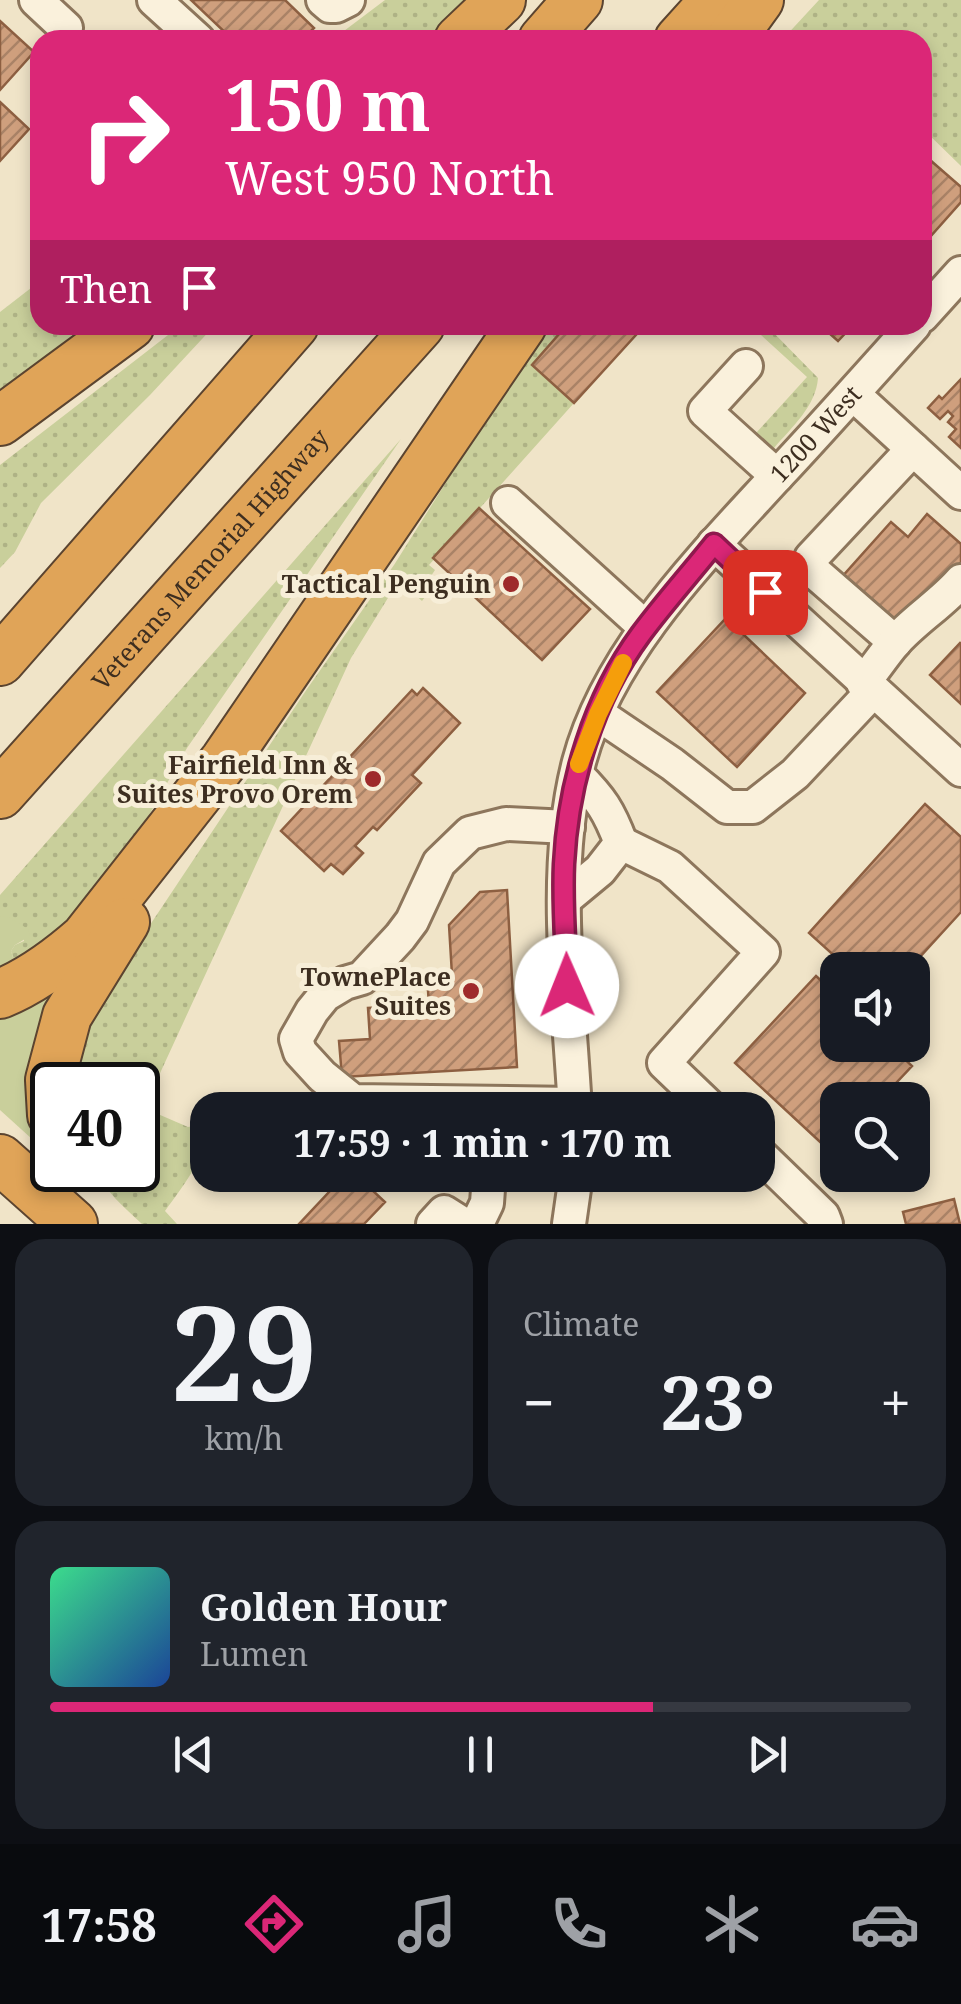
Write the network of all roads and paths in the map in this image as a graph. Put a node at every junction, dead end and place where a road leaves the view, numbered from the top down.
1 (36, 0) edge
2 (154, 0) edge
3 (323, 0) edge
4 (348, 0) edge
5 (500, 0) edge
6 (578, 0) edge
7 (715, 0) edge
8 (759, 0) edge
9 (66, 28) dead end
10 (187, 30) edge
11 (469, 30) edge
12 (552, 30) edge
13 (687, 30) edge
14 (737, 30) edge
15 (961, 273) edge
16 (932, 305) edge
17 (116, 335) edge
18 (285, 335) edge
19 (411, 335) edge
20 (515, 335) edge
21 (905, 335) edge
22 (746, 366) dead end
23 (852, 394) junction
24 (0, 421) edge
25 (912, 448) junction
26 (777, 476) junction
27 (961, 492) edge
28 (508, 504) dead end
29 (714, 544) junction
30 (961, 581) edge
31 (646, 628) junction
32 (894, 642) junction
33 (0, 661) edge
34 (868, 687) junction
35 (598, 714) junction
36 (225, 760) junction
37 (961, 770) edge
38 (577, 775) junction
39 (0, 794) edge
40 (568, 826) junction
41 (621, 843) junction
42 (565, 898) junction
43 (0, 994) edge
44 (55, 1062) edge
45 (343, 1092) edge
46 (574, 1092) edge
47 (695, 1092) edge
48 (0, 1159) edge
49 (775, 1169) edge
50 (77, 1192) edge
51 (487, 1192) edge
52 (574, 1192) edge
53 (74, 1224) edge
54 (92, 1224) edge
55 (433, 1224) edge
56 (464, 1224) edge
57 (476, 1224) edge
58 (570, 1224) edge
59 (826, 1224) edge

1 - 9 street
2 - 10 street
3 - 4 street
5 - 11 highway
6 - 12 highway
7 - 13 highway
8 - 14 highway
15 - 16 street
17 - 24 highway
18 - 33 highway
19 - 39 highway, Veterans Memorial Highway
20 - 36 highway
21 - 23 street, 1200 West
22 - 26 street
23 - 25 street
23 - 26 street, 1200 West
25 - 27 street
25 - 32 street
26 - 29 street, 1200 West
28 - 31 street
29 - 31 street, 1200 West
29 - 34 street
30 - 32 street
31 - 35 street, 1200 West
32 - 34 street
34 - 35 street
34 - 37 street
35 - 38 street, 1200 West
36 - 43 highway
36 - 44 highway
38 - 40 street, 1200 West
38 - 41 street
40 - 42 street, 1200 West
40 - 45 street
41 - 42 street
41 - 47 street
42 - 46 street, 1200 West
48 - 53 highway
49 - 59 street
50 - 54 highway
51 - 57 street
52 - 58 street
55 - 56 street

